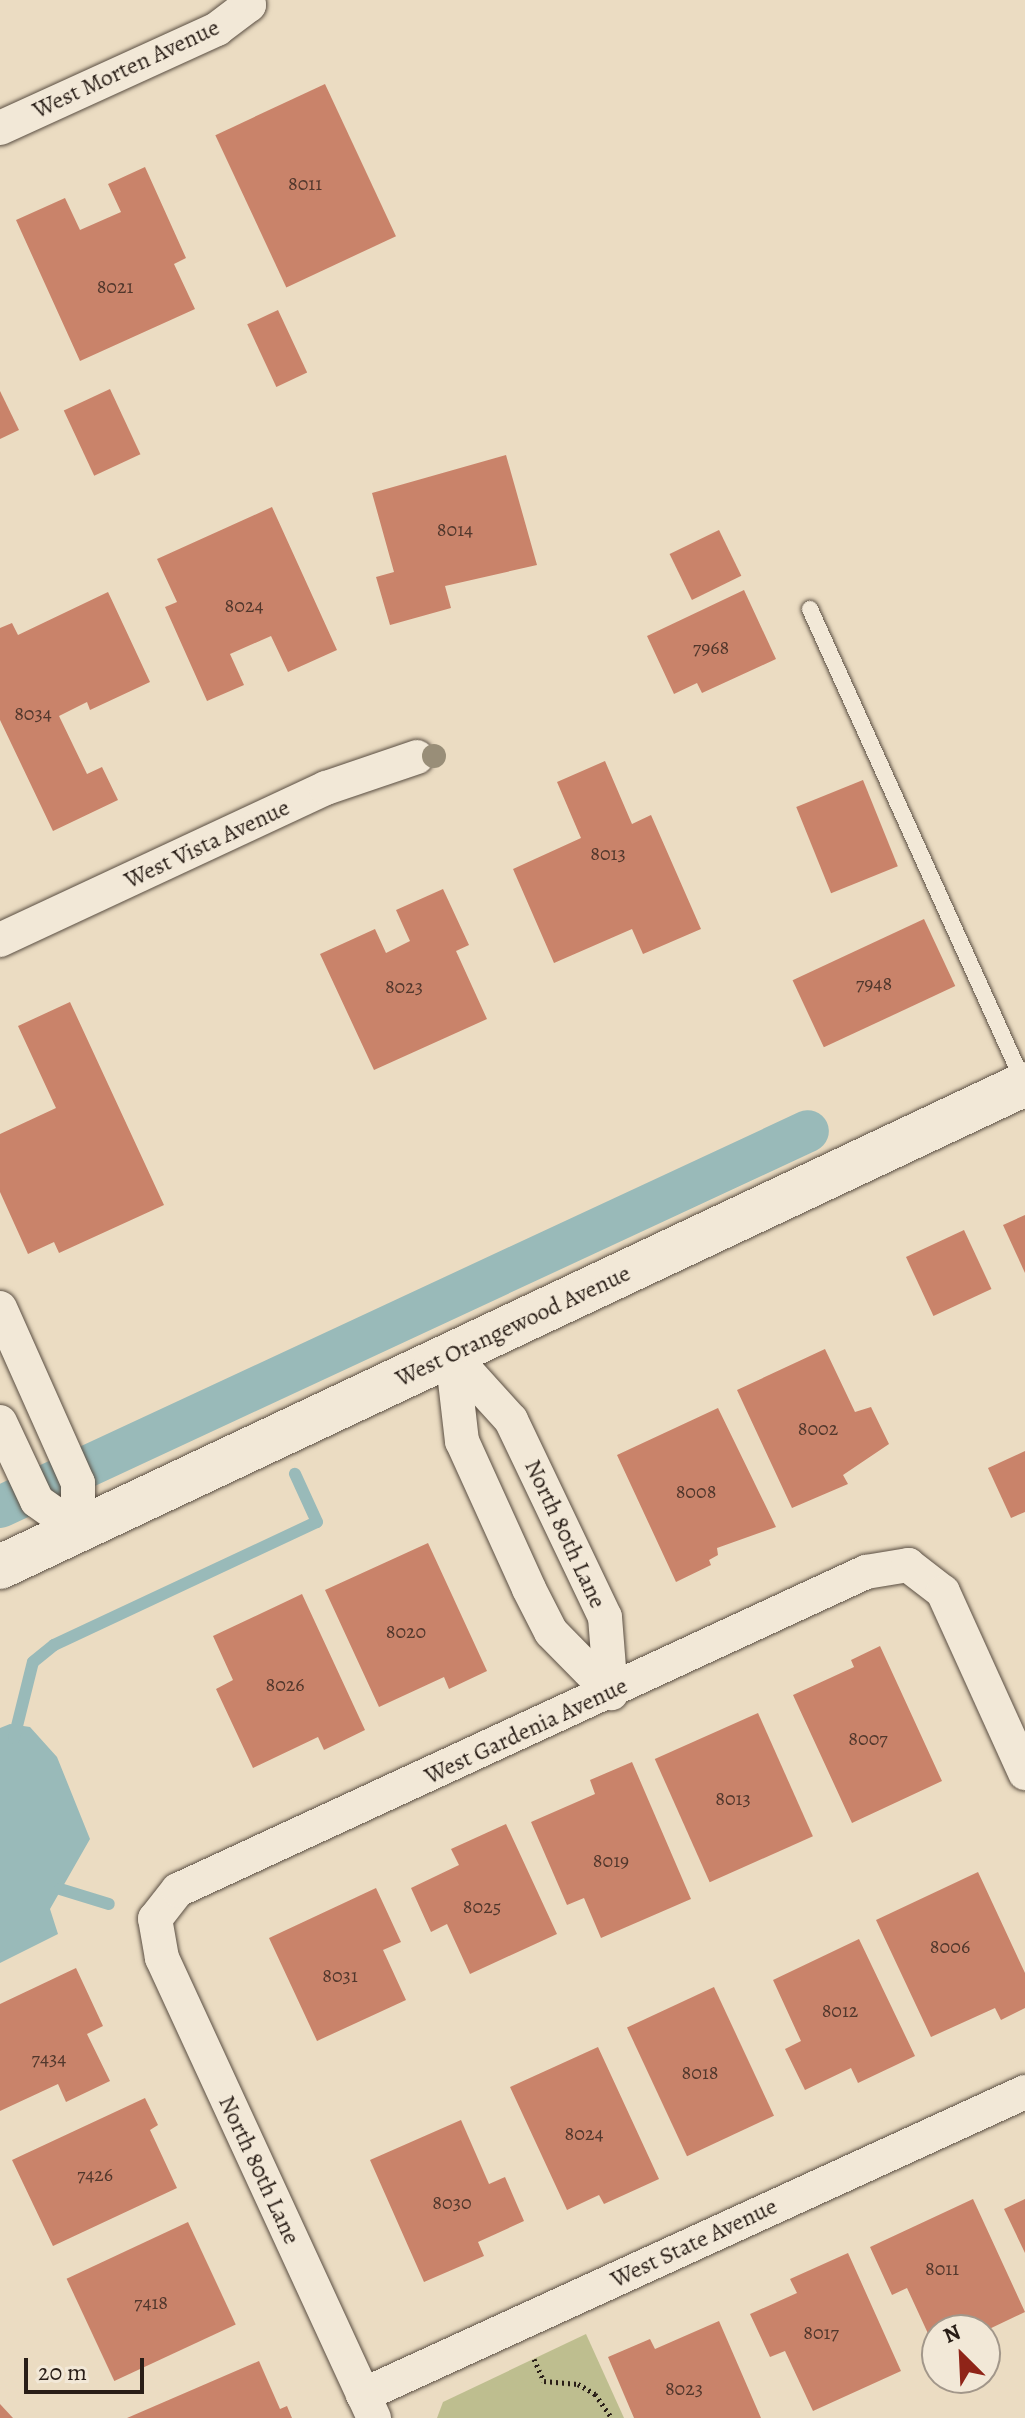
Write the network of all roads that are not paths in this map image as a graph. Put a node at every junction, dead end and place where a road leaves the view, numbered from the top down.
1 (249, 2) edge
2 (0, 128) edge
3 (810, 609) dead end
4 (417, 757) dead end
5 (0, 940) edge
6 (1025, 1084) edge
7 (3, 1323) edge
8 (452, 1355) junction
9 (0, 1422) edge
10 (554, 1512) junction
11 (78, 1530) junction
12 (504, 1534) junction
13 (0, 1567) edge
14 (611, 1693) junction
15 (1025, 1773) edge
16 (155, 1919) joint
17 (1025, 2092) edge
18 (369, 2406) edge

1 - 2 street, West Morten Avenue
3 - 6 lane
4 - 5 street, West Vista Avenue
6 - 8 street, West Orangewood Avenue
7 - 11 street
8 - 10 street, North 80th Lane
8 - 11 street, West Orangewood Avenue
8 - 12 street
9 - 11 street
10 - 12 street
10 - 14 street, North 80th Lane
11 - 13 street, West Orangewood Avenue
12 - 14 street
14 - 15 street, West Gardenia Avenue
14 - 16 street, West Gardenia Avenue
16 - 18 street, North 80th Lane
17 - 18 street, West State Avenue

